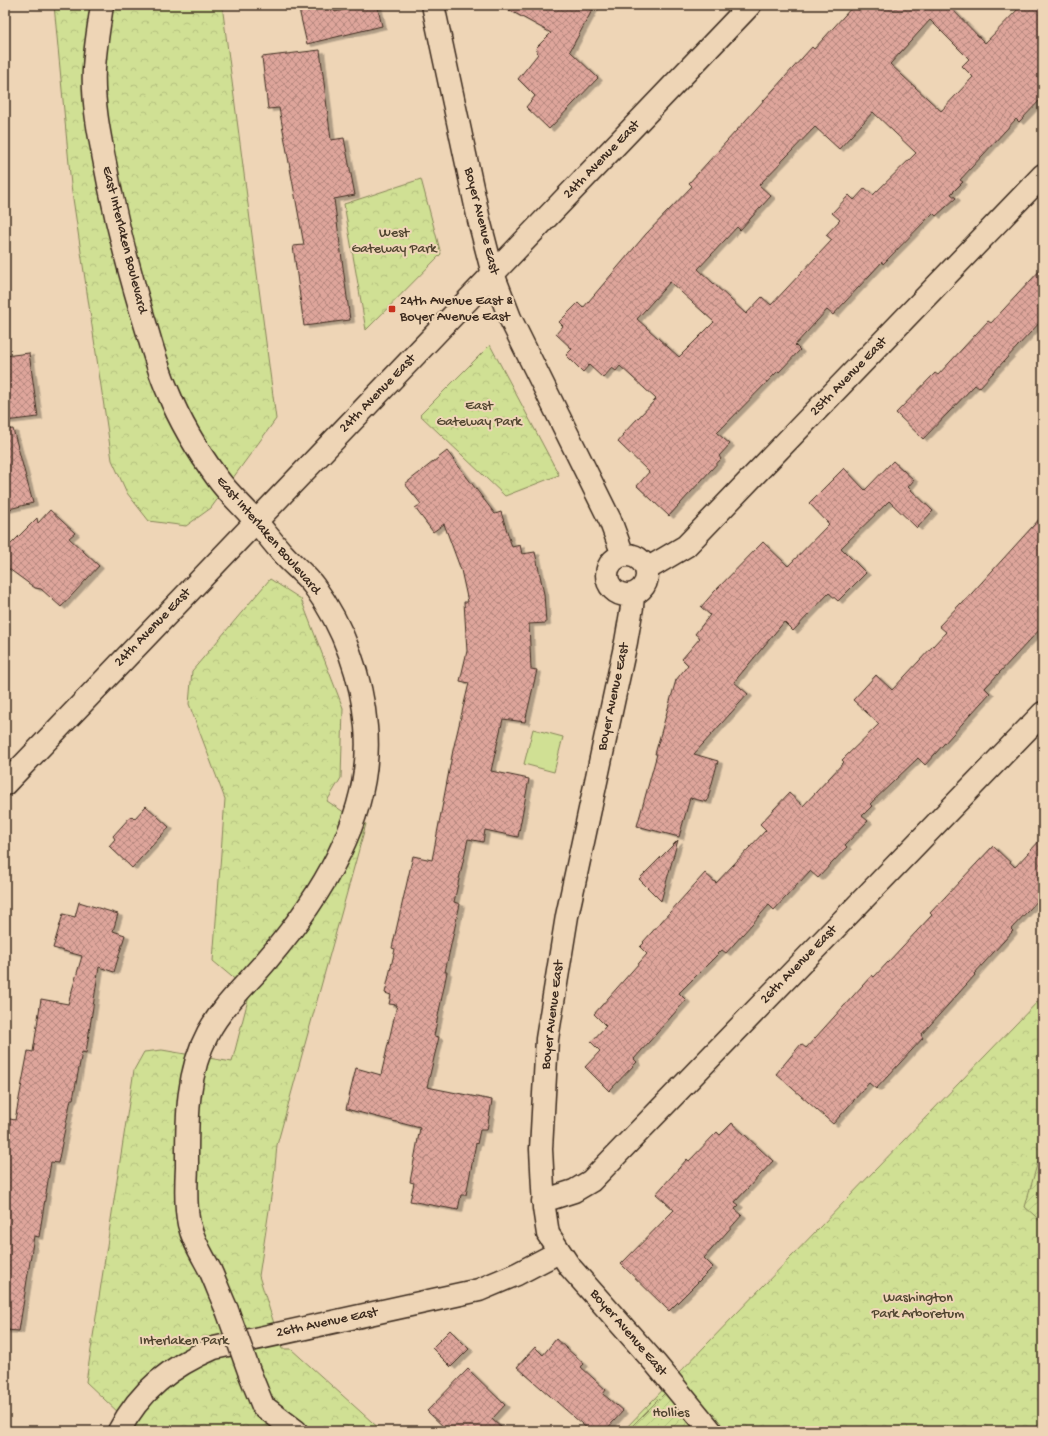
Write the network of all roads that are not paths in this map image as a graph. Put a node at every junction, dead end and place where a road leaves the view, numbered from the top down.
1 (102, 5) edge
2 (432, 5) edge
3 (750, 5) edge
4 (1043, 175) edge
5 (493, 274) junction
6 (255, 520) junction
7 (623, 555) junction
8 (647, 569) junction
9 (632, 595) junction
10 (1043, 713) edge
11 (5, 784) edge
12 (543, 1201) junction
13 (559, 1252) junction
14 (119, 1431) edge
15 (296, 1431) edge
16 (711, 1431) edge

1 - 6 street, East Interlaken Boulevard
2 - 5 street, Boyer Avenue East
3 - 5 street, 24th Avenue East
4 - 8 street, 25th Avenue East
5 - 6 street, 24th Avenue East
5 - 7 street, Boyer Avenue East
6 - 11 street, 24th Avenue East
6 - 15 street, East Interlaken Boulevard, bridge
7 - 8 street
7 - 9 street
8 - 9 street
9 - 12 street, Boyer Avenue East
10 - 12 street, 26th Avenue East
12 - 13 street, Boyer Avenue East
13 - 14 street, 26th Avenue East
13 - 16 street, Boyer Avenue East

